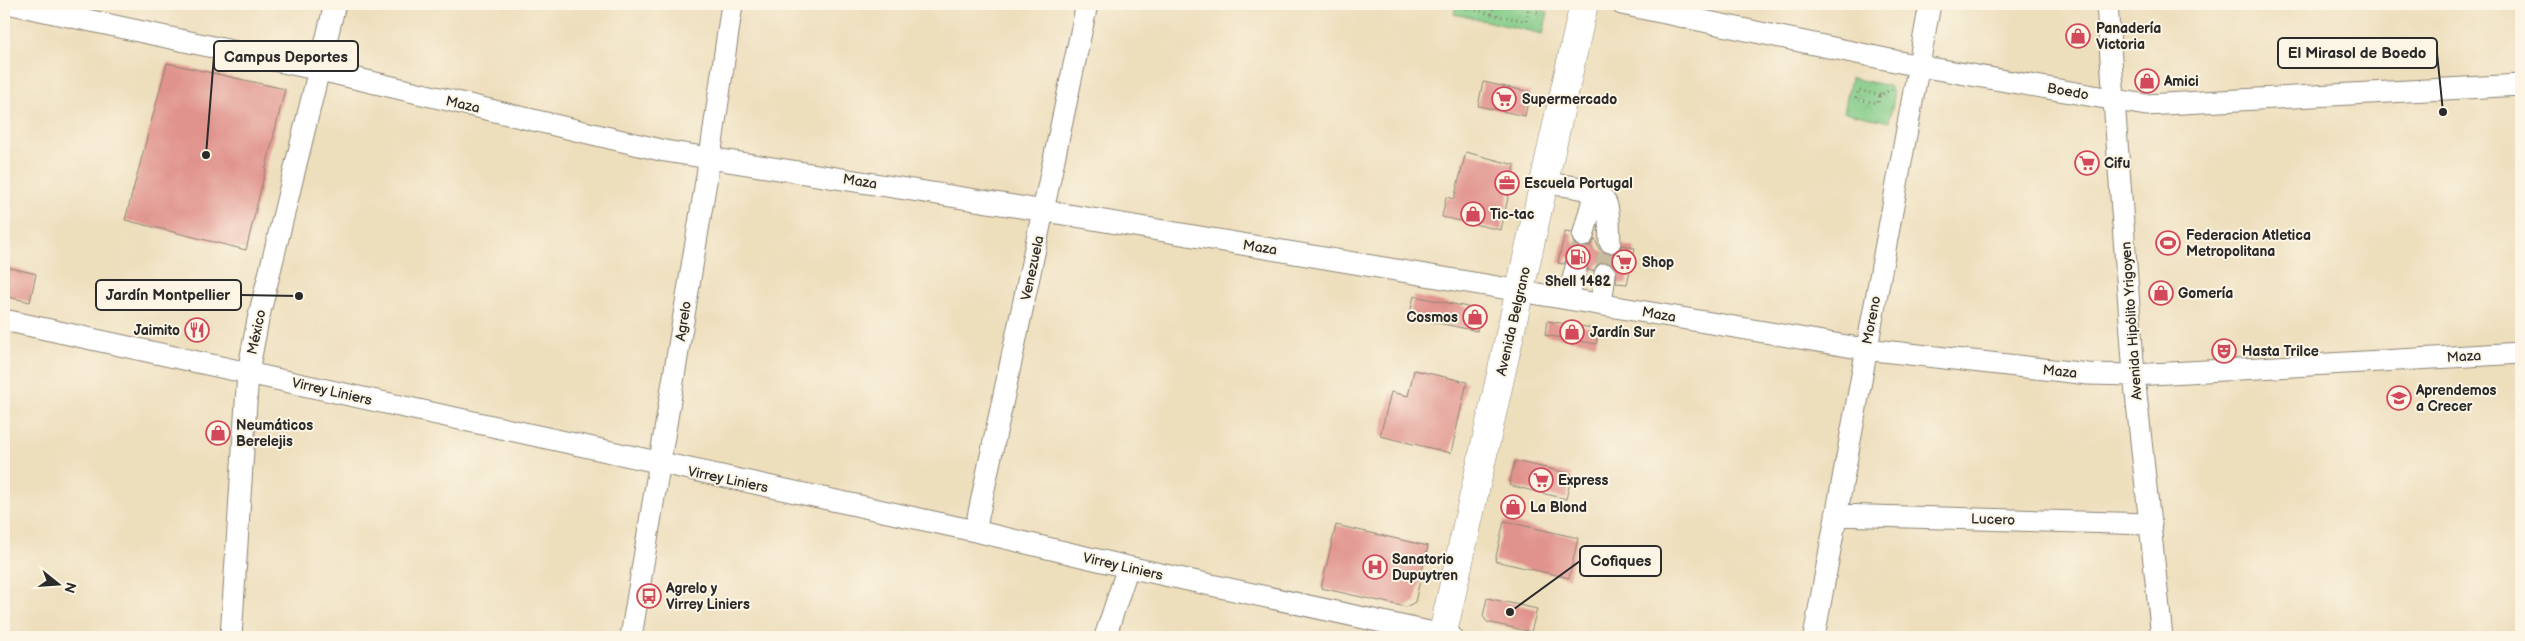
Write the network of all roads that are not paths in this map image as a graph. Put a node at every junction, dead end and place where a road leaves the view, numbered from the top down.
1 (12, 4) edge
2 (335, 4) edge
3 (732, 4) edge
4 (1088, 4) edge
5 (1584, 4) edge
6 (1622, 4) edge
7 (1930, 4) edge
8 (2107, 4) edge
9 (1919, 66) junction
10 (320, 70) junction
11 (2521, 85) edge
12 (2115, 99) junction
13 (710, 157) junction
14 (1543, 183) junction
15 (1595, 192) junction
16 (1045, 211) junction
17 (1583, 236) tunnel mouth
18 (1610, 242) tunnel mouth
19 (1576, 267) tunnel mouth
20 (1605, 274) tunnel mouth
21 (1520, 290) junction
22 (1568, 299) junction
23 (1601, 304) junction
24 (4, 320) edge
25 (1865, 349) junction
26 (2521, 353) edge
27 (248, 372) junction
28 (2134, 375) junction
29 (659, 464) junction
30 (1836, 515) junction
31 (2151, 524) junction
32 (975, 531) junction
33 (1128, 567) junction
34 (231, 637) edge
35 (631, 637) edge
36 (1105, 637) edge
37 (1445, 637) edge
38 (1814, 637) edge
39 (2162, 637) edge

1 - 10 street, Maza
2 - 10 street, México
3 - 13 street, Agrelo
4 - 16 street, Venezuela
5 - 14 main road, Avenida Belgrano
6 - 9 street, Boedo
7 - 9 street, Moreno
8 - 12 street, Avenida Hipólito Yrigoyen
9 - 12 street, Boedo
9 - 25 street, Moreno
10 - 13 street, Maza
10 - 27 street, México
11 - 12 street, Boedo
12 - 28 street, Avenida Hipólito Yrigoyen
13 - 16 street, Maza
13 - 29 street, Agrelo
14 - 15 street
14 - 21 main road, Avenida Belgrano
15 - 17 street
15 - 18 street
16 - 21 street, Maza
16 - 32 street, Venezuela
19 - 22 street
20 - 23 street
21 - 22 street, Maza
21 - 37 main road, Avenida Belgrano
22 - 23 street, Maza
23 - 25 street, Maza
24 - 27 street, Virrey Liniers
25 - 28 street, Maza
25 - 30 street, Moreno
26 - 28 street, Maza
27 - 29 street, Virrey Liniers
27 - 34 street, México
28 - 31 street, Avenida Hipólito Yrigoyen
29 - 32 street, Virrey Liniers
29 - 35 street, Agrelo
30 - 31 street, Lucero
30 - 38 street, Moreno
31 - 39 street, Avenida Hipólito Yrigoyen
32 - 33 street, Virrey Liniers
33 - 36 street
33 - 37 street, Virrey Liniers

